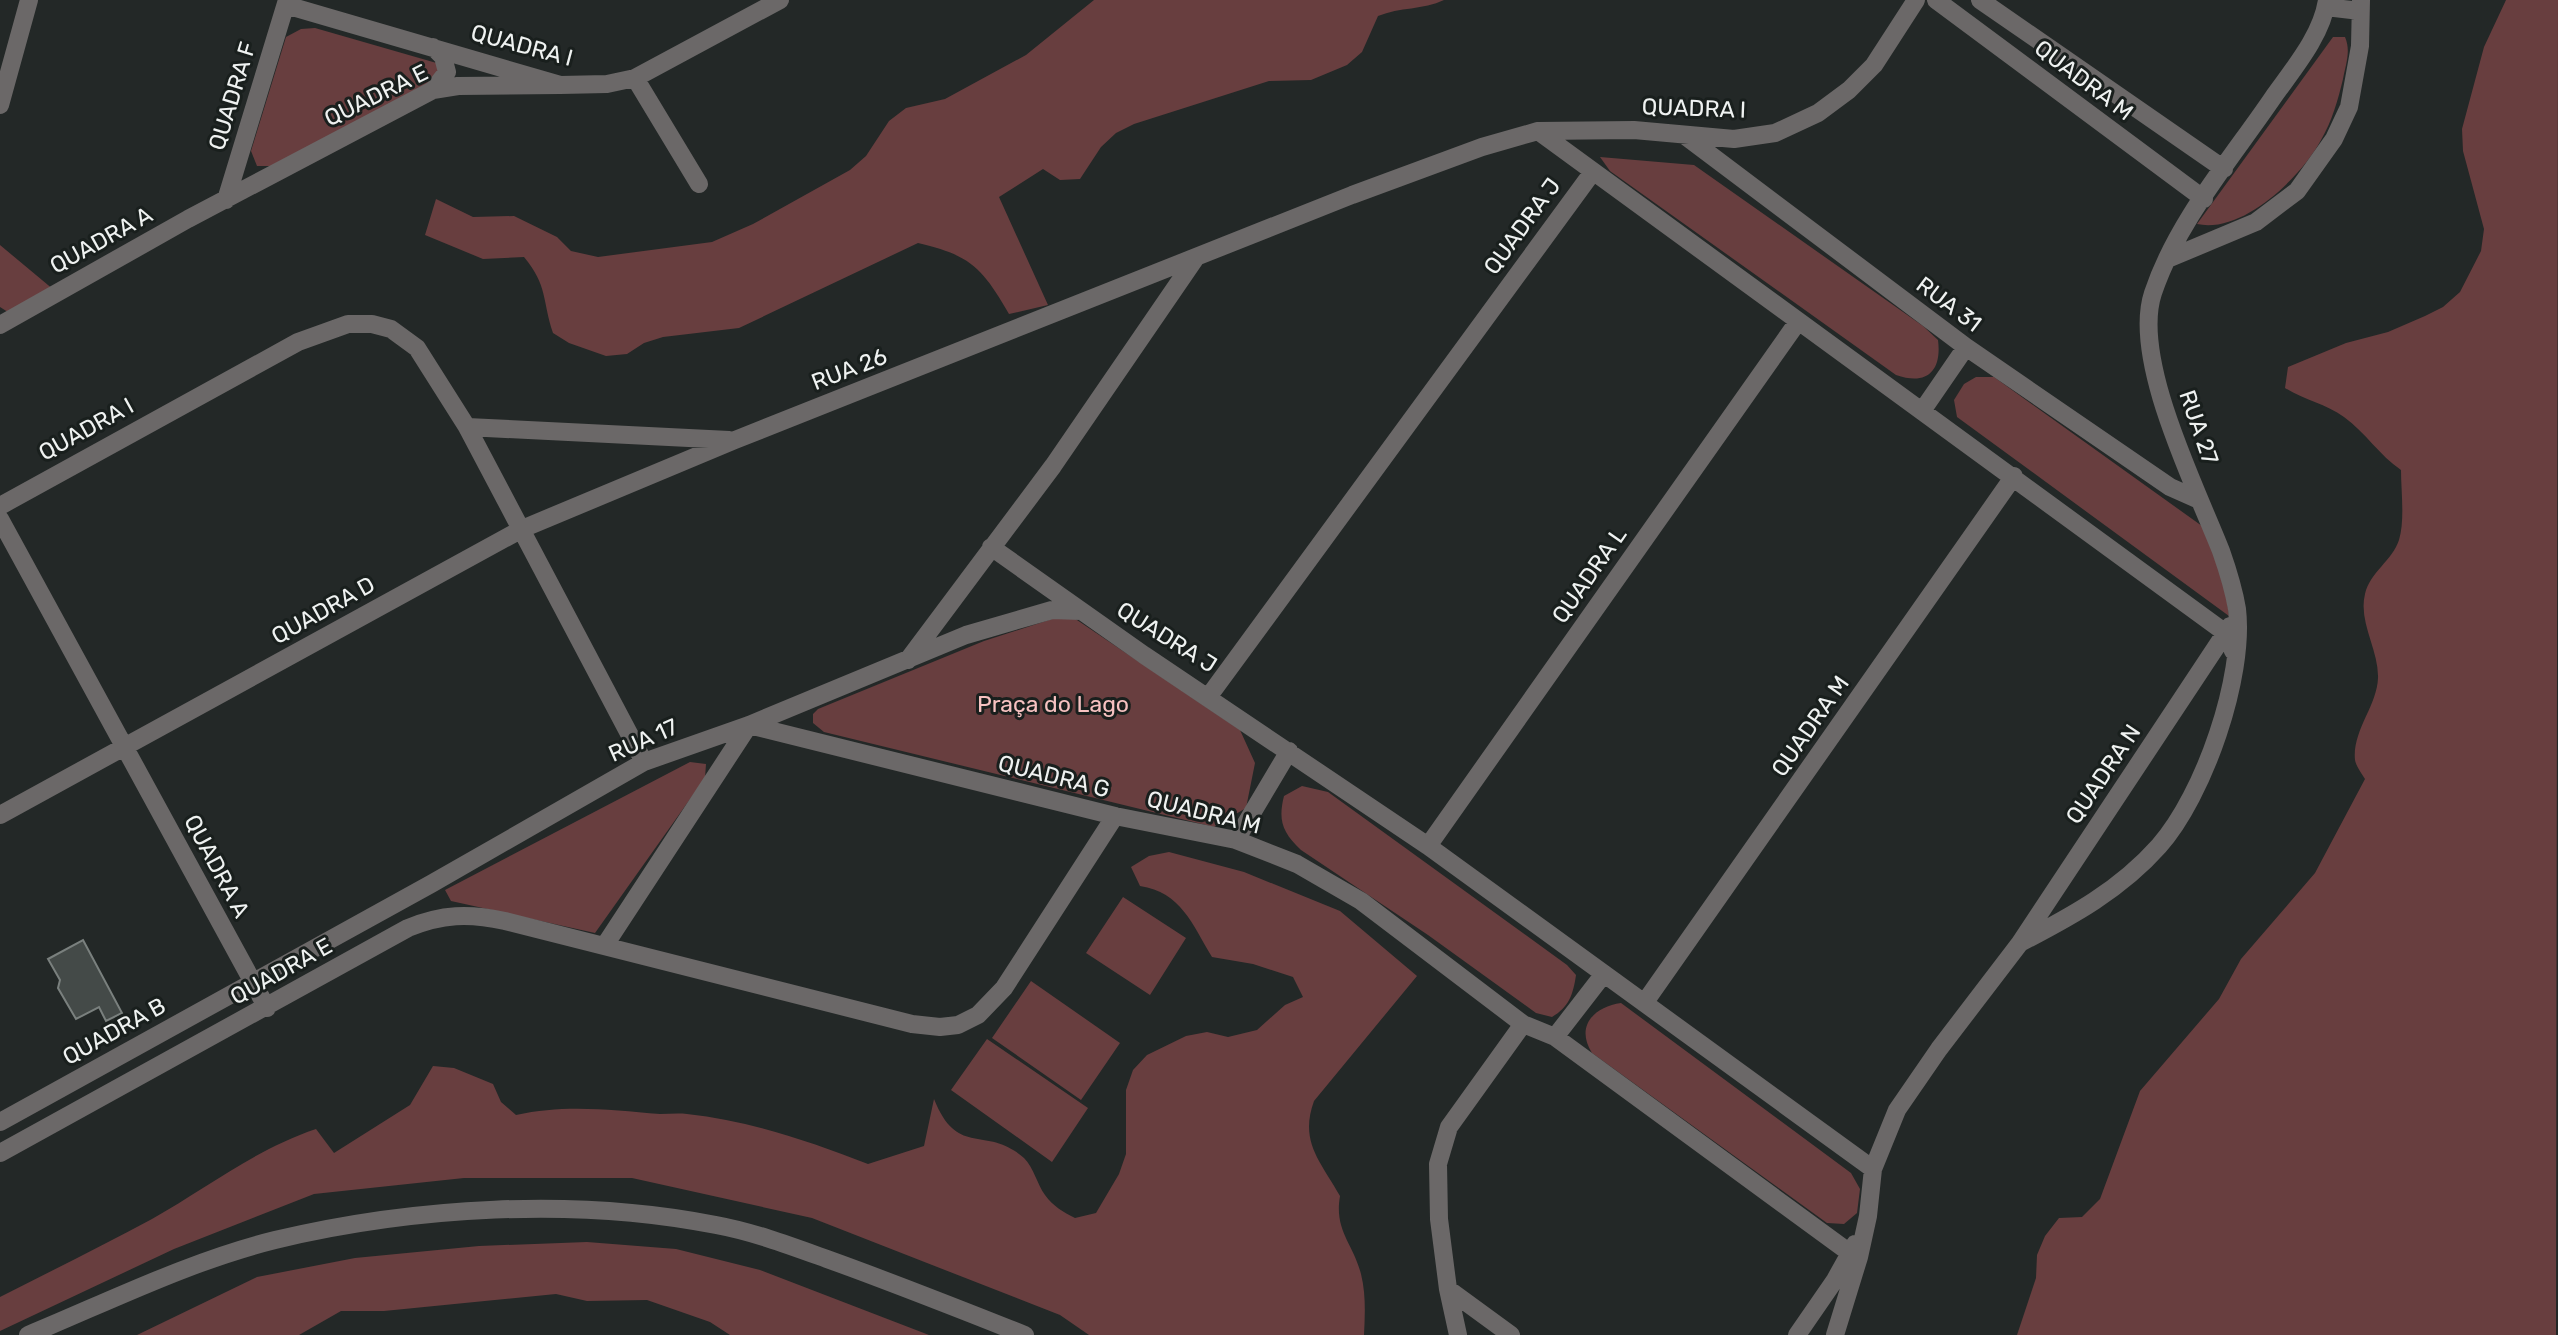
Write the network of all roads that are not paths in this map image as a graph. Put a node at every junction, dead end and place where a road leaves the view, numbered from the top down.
1 (29, 0) edge
2 (780, 0) edge
3 (1916, 0) edge
4 (1936, 0) edge
5 (1980, 0) edge
6 (286, 3) edge
7 (2326, 4) edge
8 (2360, 5) edge
9 (433, 47) junction
10 (635, 78) junction
11 (560, 85) junction
12 (433, 90) junction
13 (0, 105) edge
14 (1538, 131) junction
15 (1682, 134) junction
16 (240, 156) junction
17 (2224, 169) junction
18 (278, 172) junction
19 (1592, 173) junction
20 (699, 184) dead end
21 (2204, 199) junction
22 (226, 200) junction
23 (2170, 258) junction
24 (1196, 259) junction
25 (3, 321) edge
26 (1797, 323) junction
27 (1966, 347) junction
28 (1922, 411) junction
29 (467, 426) junction
30 (735, 440) junction
31 (2014, 476) junction
32 (2197, 499) junction
33 (0, 506) edge
34 (0, 519) edge
35 (522, 529) junction
36 (991, 547) junction
37 (2237, 610) junction
38 (1081, 611) junction
39 (2227, 634) junction
40 (2234, 655) junction
41 (908, 660) junction
42 (1209, 696) junction
43 (749, 725) junction
44 (124, 746) junction
45 (1289, 751) junction
46 (644, 762) junction
47 (0, 816) edge
48 (1115, 816) junction
49 (1236, 840) junction
50 (1429, 846) junction
51 (2020, 943) junction
52 (605, 945) junction
53 (1603, 975) junction
54 (251, 981) junction
55 (1645, 1002) junction
56 (267, 1009) junction
57 (1523, 1024) junction
58 (1555, 1037) junction
59 (0, 1122) edge
60 (0, 1153) edge
61 (1873, 1169) junction
62 (1868, 1216) junction
63 (1850, 1253) junction
64 (1448, 1289) junction
65 (28, 1335) edge
66 (1025, 1335) edge
67 (1458, 1335) edge
68 (1511, 1335) edge
69 (1797, 1335) edge
70 (1835, 1335) edge

1 - 13 street
2 - 10 street, QUADRA I
3 - 15 street, QUADRA I
4 - 21 street, QUADRA M
5 - 17 street, QUADRA M
6 - 9 street, QUADRA I
6 - 16 street, QUADRA F
7 - 8 street
7 - 17 street
8 - 23 street
9 - 11 street, QUADRA I
9 - 12 street
10 - 11 street, QUADRA I
10 - 20 street
11 - 12 street, QUADRA E
12 - 18 street, QUADRA E
14 - 15 street, QUADRA I
14 - 19 street, QUADRA J
14 - 24 street
15 - 27 street, RUA 31
16 - 18 street
16 - 22 street, QUADRA F
17 - 21 street
18 - 22 street, QUADRA E
19 - 26 street
19 - 42 street, QUADRA J
21 - 23 street
22 - 25 street, QUADRA A
23 - 32 street, RUA 27
24 - 30 street, RUA 26
24 - 36 street
26 - 28 street
26 - 50 street, QUADRA L
27 - 28 street
27 - 32 street, RUA 31
28 - 31 street
29 - 30 street
29 - 33 street, QUADRA I
29 - 35 street
30 - 35 street, RUA 26
31 - 39 street
31 - 55 street, QUADRA M
32 - 37 street, RUA 27
34 - 44 street
35 - 44 street, QUADRA D
35 - 46 street
36 - 38 street, QUADRA J
36 - 41 street
37 - 39 street
37 - 40 street, RUA 27
38 - 41 street, RUA 17
38 - 42 street, QUADRA J
39 - 40 street
39 - 51 street, QUADRA N
40 - 51 street
41 - 43 street, RUA 17
42 - 45 street
43 - 46 street, RUA 17
43 - 48 street, QUADRA G
43 - 52 street
44 - 47 street, QUADRA D
44 - 54 street, QUADRA A
45 - 49 street
45 - 50 street
46 - 54 street, RUA 17
48 - 49 street, QUADRA M
48 - 52 street, QUADRA G
49 - 57 street, QUADRA M
50 - 53 street
51 - 61 street
52 - 56 street, QUADRA E
53 - 55 street
53 - 58 street
54 - 56 street, QUADRA A
54 - 59 street, QUADRA B
55 - 61 street
56 - 60 street, QUADRA E
57 - 58 street, QUADRA M
57 - 64 street
58 - 63 street, QUADRA M
61 - 62 street
62 - 63 street
62 - 70 street
63 - 69 street
64 - 67 street
64 - 68 street
65 - 66 street

